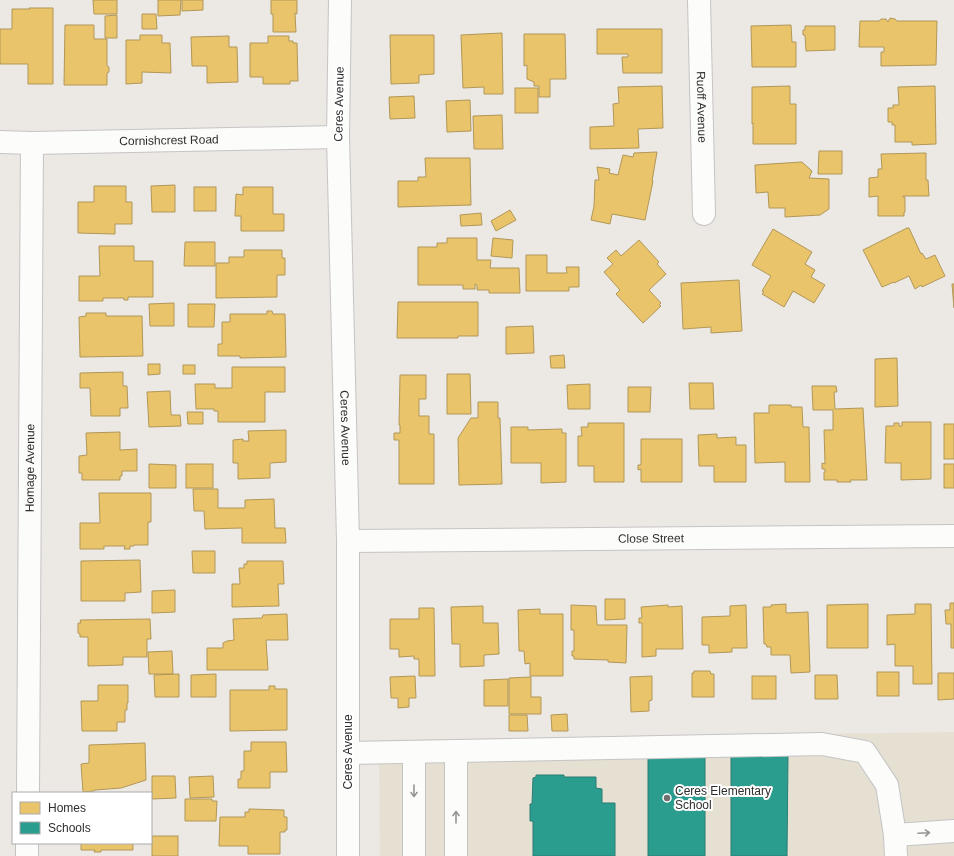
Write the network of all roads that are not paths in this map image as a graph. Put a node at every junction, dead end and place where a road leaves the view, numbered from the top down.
1 (340, 0) edge
2 (699, 0) edge
3 (338, 137) junction
4 (0, 142) edge
5 (32, 143) junction
6 (704, 214) dead end
7 (954, 536) edge
8 (348, 541) junction
9 (414, 752) junction
10 (456, 752) junction
11 (348, 753) junction
12 (28, 792) edge
13 (954, 831) edge
14 (895, 835) junction
15 (27, 844) edge
16 (27, 856) edge
17 (348, 856) edge
18 (414, 856) edge
19 (456, 856) edge
20 (896, 856) edge

1 - 3 street, Ceres Avenue
2 - 6 street, Ruoff Avenue
3 - 5 street, Cornishcrest Road
3 - 8 street, Ceres Avenue
4 - 5 street, Cornishcrest Road
5 - 12 street, Homage Avenue
7 - 8 street, Close Street
8 - 11 street, Ceres Avenue
9 - 10 street
9 - 11 street
9 -> 18 street
10 - 14 street
19 -> 10 street
11 - 17 street, Ceres Avenue
14 -> 13 street
14 - 20 street
15 - 16 street

